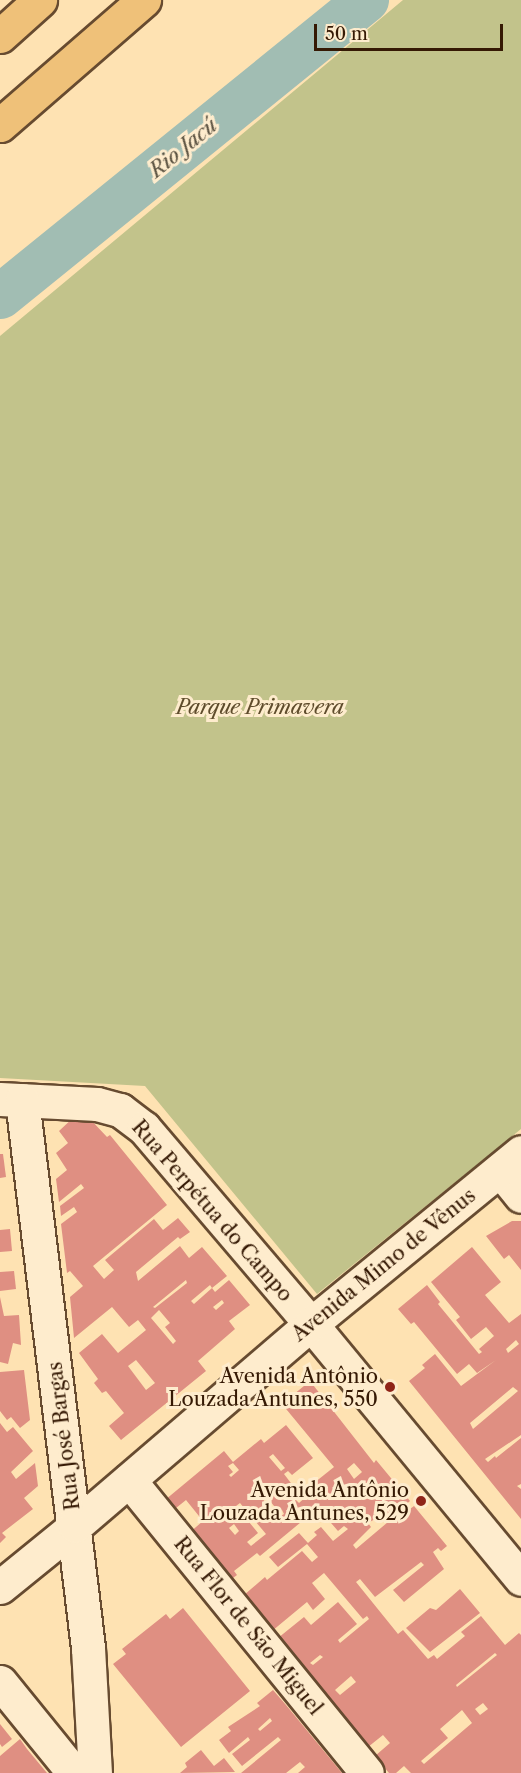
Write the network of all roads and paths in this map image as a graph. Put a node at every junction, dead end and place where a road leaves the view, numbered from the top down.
1 (40, 0) edge
2 (144, 0) edge
3 (0, 36) edge
4 (0, 126) edge
5 (11, 1100) edge
6 (511, 1161) edge
7 (521, 1196) edge
8 (311, 1324) junction
9 (129, 1480) junction
10 (75, 1526) junction
11 (521, 1579) edge
12 (0, 1587) edge
13 (0, 1682) edge
14 (74, 1773) edge
15 (95, 1773) edge
16 (367, 1773) edge

1 - 3 highway
2 - 4 highway
5 - 8 street, Rua Perpétua do Campo
5 - 10 street, Rua José Bargas
6 - 7 street
6 - 8 street, Avenida Mimo de Vênus
8 - 9 street, Avenida Mimo de Vênus
8 - 11 street, Rua Perpétua do Campo
9 - 10 street, Avenida Mimo de Vênus
9 - 16 street, Rua Flor de São Miguel
10 - 12 street, Avenida Mimo de Vênus
10 - 15 street, Rua José Bargas
13 - 14 street

